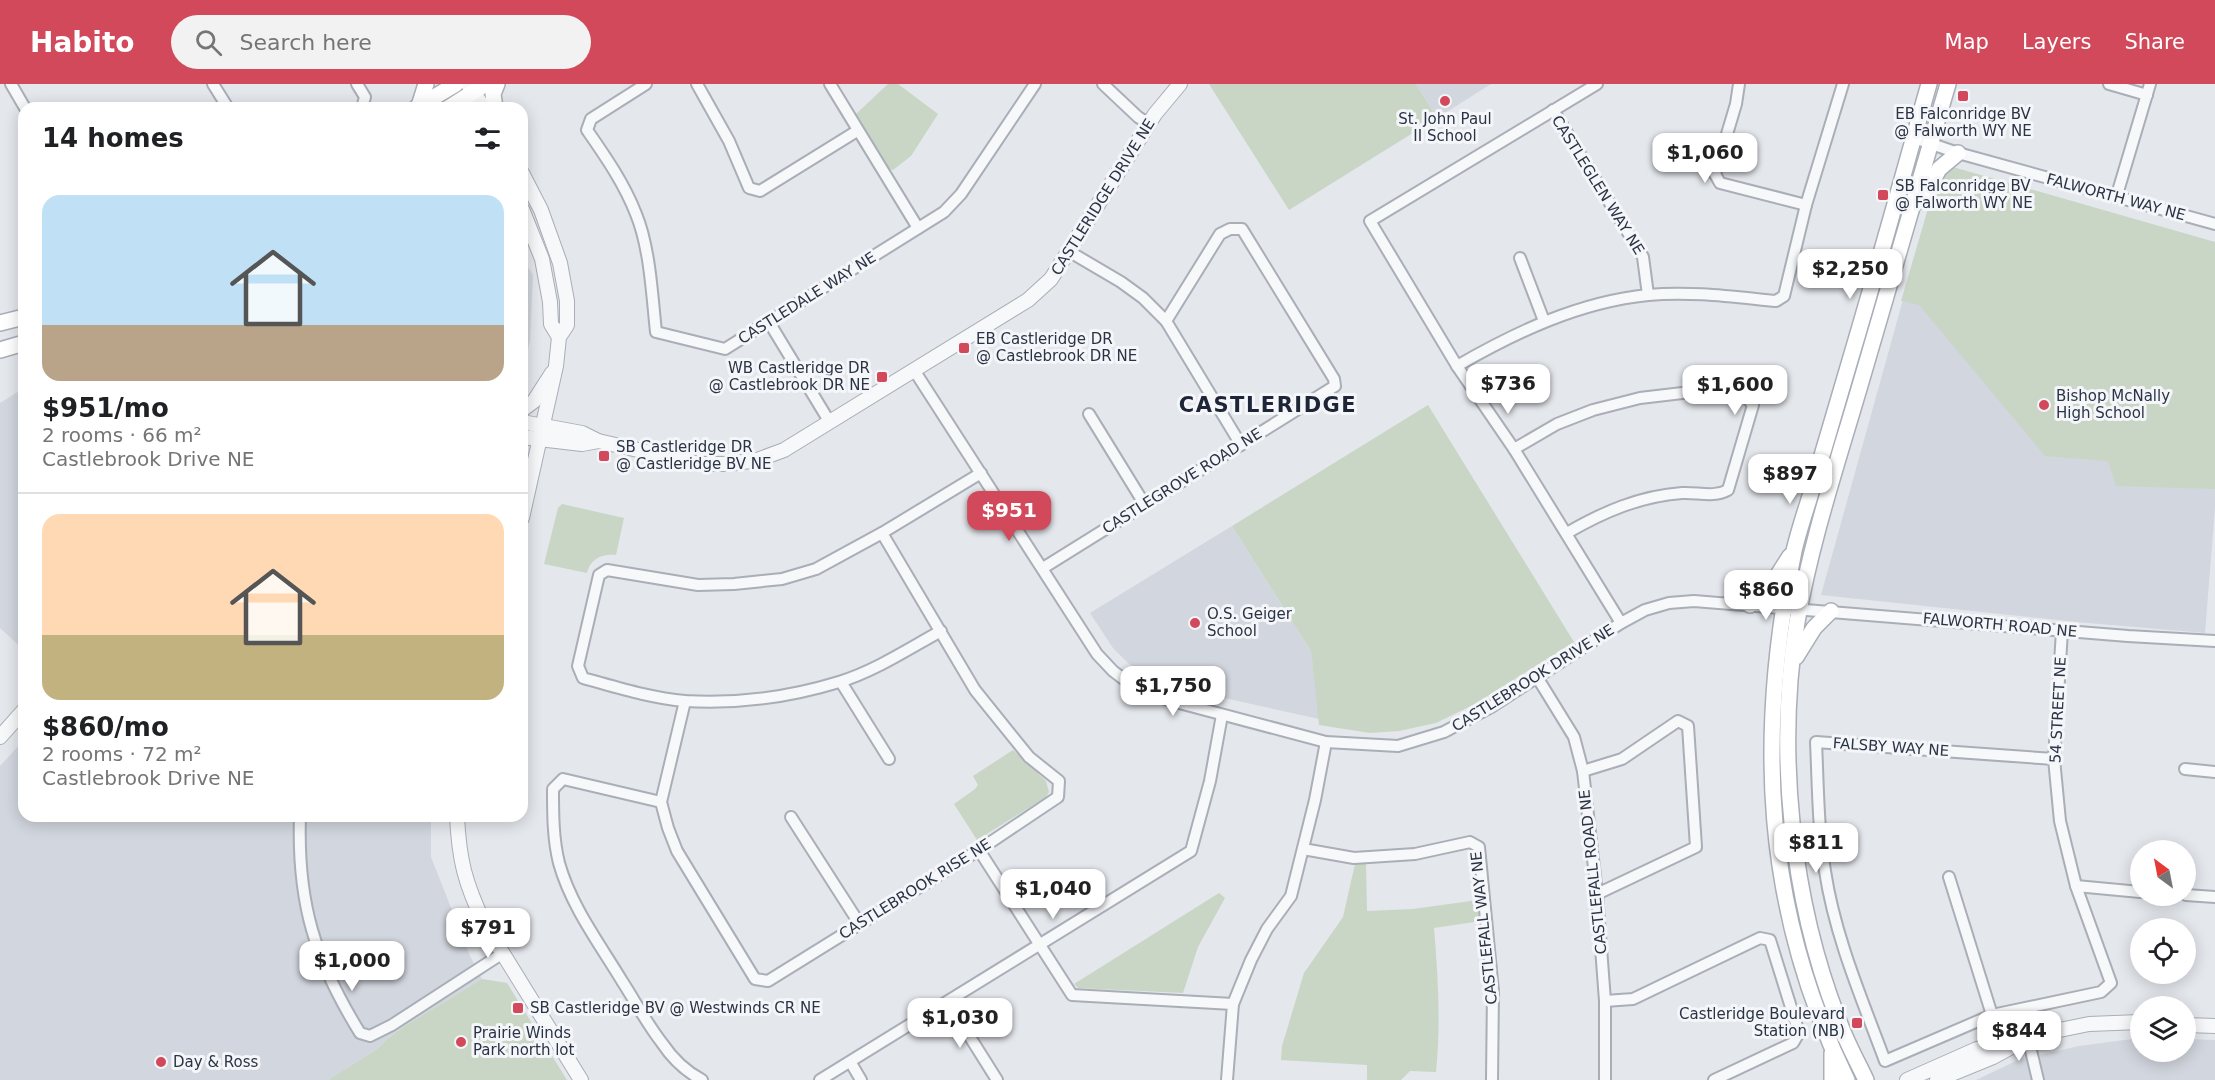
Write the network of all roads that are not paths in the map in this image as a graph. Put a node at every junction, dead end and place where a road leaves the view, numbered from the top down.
1 (11, 84) edge
2 (213, 84) edge
3 (357, 84) edge
4 (426, 84) edge
5 (497, 84) edge
6 (646, 84) edge
7 (697, 84) edge
8 (830, 84) edge
9 (1035, 84) edge
10 (1103, 84) edge
11 (1180, 84) edge
12 (1597, 84) edge
13 (1739, 84) edge
14 (1844, 84) edge
15 (1929, 84) edge
16 (1948, 84) edge
17 (2109, 84) edge
18 (451, 85) edge
19 (476, 87) edge
20 (2149, 90) edge
21 (22, 102) edge
22 (224, 102) edge
23 (364, 102) edge
24 (420, 102) edge
25 (426, 102) edge
26 (455, 102) edge
27 (460, 102) edge
28 (481, 102) edge
29 (494, 102) edge
30 (1553, 110) junction
31 (1149, 124) junction
32 (857, 131) junction
33 (1914, 138) junction
34 (1930, 143) junction
35 (1958, 153) junction
36 (528, 185) edge
37 (2116, 198) junction
38 (1806, 205) junction
39 (1912, 206) junction
40 (2214, 221) edge
41 (528, 224) edge
42 (918, 228) junction
43 (1070, 252) junction
44 (1520, 258) dead end
45 (1648, 295) junction
46 (18, 318) edge
47 (1166, 321) junction
48 (1544, 321) junction
49 (769, 322) junction
50 (0, 323) edge
51 (559, 337) junction
52 (18, 346) edge
53 (0, 350) edge
54 (556, 366) junction
55 (1457, 366) junction
56 (914, 370) junction
57 (528, 406) edge
58 (1089, 414) dead end
59 (829, 421) junction
60 (528, 425) edge
61 (542, 433) junction
62 (528, 436) edge
63 (1241, 445) junction
64 (1514, 449) junction
65 (981, 473) junction
66 (528, 492) edge
67 (1145, 505) junction
68 (882, 533) junction
69 (1567, 533) junction
70 (1795, 548) junction
71 (1043, 568) junction
72 (1750, 605) junction
73 (1792, 608) junction
74 (1831, 611) junction
75 (1621, 623) junction
76 (941, 631) junction
77 (2062, 631) junction
78 (2215, 641) edge
79 (1793, 662) junction
80 (1537, 676) junction
81 (840, 682) junction
82 (685, 701) junction
83 (1222, 715) junction
84 (18, 717) edge
85 (0, 737) edge
86 (1326, 742) junction
87 (889, 759) dead end
88 (2054, 759) junction
89 (2186, 769) dead end
90 (1583, 771) junction
91 (2215, 772) edge
92 (661, 802) junction
93 (790, 817) dead end
94 (300, 822) edge
95 (457, 822) edge
96 (1303, 849) junction
97 (979, 850) junction
98 (1949, 877) dead end
99 (2076, 886) junction
100 (2130, 891) edge
101 (1597, 894) junction
102 (2196, 896) edge
103 (2215, 897) edge
104 (859, 923) junction
105 (1040, 945) junction
106 (503, 953) junction
107 (2101, 992) joint
108 (1605, 1001) junction
109 (948, 1002) junction
110 (1233, 1004) junction
111 (1992, 1014) junction
112 (2130, 1022) edge
113 (2196, 1025) edge
114 (2215, 1026) edge
115 (2028, 1038) junction
116 (1832, 1050) junction
117 (851, 1063) junction
118 (581, 1080) edge
119 (702, 1080) edge
120 (820, 1080) edge
121 (861, 1080) edge
122 (997, 1080) edge
123 (1227, 1080) edge
124 (1492, 1080) edge
125 (1605, 1080) edge
126 (1714, 1080) edge
127 (1832, 1080) edge
128 (1847, 1080) edge
129 (1866, 1080) edge
130 (1907, 1080) edge
131 (1937, 1080) edge
132 (2038, 1080) edge

1 - 21 street
2 - 22 street
3 - 23 street
4 - 24 main road
5 - 29 main road
6 - 49 street, CASTLEDALE WAY NE
7 - 32 street
8 - 32 street
9 - 42 street, CASTLEDALE WAY NE
10 - 31 street
11 - 31 street, CASTLERIDGE DRIVE NE
12 - 30 street
13 - 38 street
14 - 38 street
15 - 33 main road
16 - 34 main road
17 - 20 street
18 - 25 main road
18 - 26 street
19 - 27 main road
19 - 28 street
20 - 37 street
30 - 45 street, CASTLEGLEN WAY NE
30 - 55 street, CASTLEGLEN WAY NE
31 - 43 street, CASTLERIDGE DRIVE NE
32 - 42 street
33 - 34 street, FALWORTH WAY NE
33 - 70 main road
34 - 35 street, FALWORTH WAY NE
34 - 39 main road
35 - 37 street, FALWORTH WAY NE
35 - 39 main road
36 - 51 street
37 - 40 street, FALWORTH WAY NE
38 - 45 street
39 - 73 main road
41 - 51 street
42 - 49 street, CASTLEDALE WAY NE
43 - 47 street
43 - 56 street, CASTLERIDGE DRIVE NE
44 - 48 street
45 - 48 street
46 - 50 main road
47 - 63 street
47 - 63 street, CASTLEGROVE ROAD NE
48 - 55 street
49 - 59 street
51 - 54 street
52 - 53 main road
54 - 57 street
54 - 61 street
55 - 64 street, CASTLEGLEN WAY NE
56 - 59 street, CASTLERIDGE DRIVE NE
56 - 65 street, CASTLEBROOK DRIVE NE
58 - 67 street
59 - 61 street, CASTLERIDGE DRIVE NE
60 - 61 street
61 - 62 street
61 - 66 street
63 - 67 street, CASTLEGROVE ROAD NE
64 - 69 street, CASTLEGLEN WAY NE
64 - 69 street
65 - 68 street
65 - 71 street, CASTLEBROOK DRIVE NE
67 - 71 street, CASTLEGROVE ROAD NE
68 - 76 street, CASTLEBROOK RISE NE
68 - 82 street
69 - 75 street, CASTLEGLEN WAY NE
70 - 72 main road
70 - 73 main road
71 - 83 street, CASTLEBROOK DRIVE NE
72 - 73 street, CASTLEBROOK DRIVE NE
72 - 75 street, CASTLEBROOK DRIVE NE
73 - 74 street, FALWORTH ROAD NE
73 - 79 main road
73 - 116 main road
74 - 77 street, FALWORTH ROAD NE
74 - 79 main road
75 - 80 street, CASTLEBROOK DRIVE NE
76 - 81 street
76 - 97 street, CASTLEBROOK RISE NE
77 - 78 street, FALWORTH ROAD NE
77 - 88 street, 54 STREET NE
79 - 129 main road
80 - 86 street, CASTLEBROOK DRIVE NE
80 - 90 street, CASTLEFALL ROAD NE
81 - 82 street
81 - 87 street
82 - 92 street, CASTLEBROOK RISE NE
83 - 86 street, CASTLEBROOK DRIVE NE
83 - 105 street
84 - 85 street
86 - 96 street
88 - 99 street, 54 STREET NE
88 - 111 street, FALSBY WAY NE
89 - 91 street
90 - 101 street, CASTLEFALL ROAD NE
90 - 101 street
92 - 104 street, CASTLEBROOK RISE NE
92 - 119 street
93 - 104 street
94 - 106 street
95 - 106 street
96 - 110 street
96 - 124 street, CASTLEFALL WAY NE
97 - 104 street, CASTLEBROOK RISE NE
97 - 105 street
98 - 111 street
99 - 100 street
99 - 107 street, 54 STREET NE
101 - 108 street, CASTLEFALL ROAD NE
102 - 103 street
105 - 109 street
105 - 110 street
106 - 118 street
107 - 111 street, FALSBY WAY NE
108 - 125 street, CASTLEFALL ROAD NE
108 - 126 street
109 - 117 street
109 - 122 street
110 - 123 street
112 - 115 street
113 - 114 street
115 - 130 street
115 - 131 street
115 - 132 street
116 - 127 main road
116 - 128 main road
117 - 120 street
117 - 121 street

